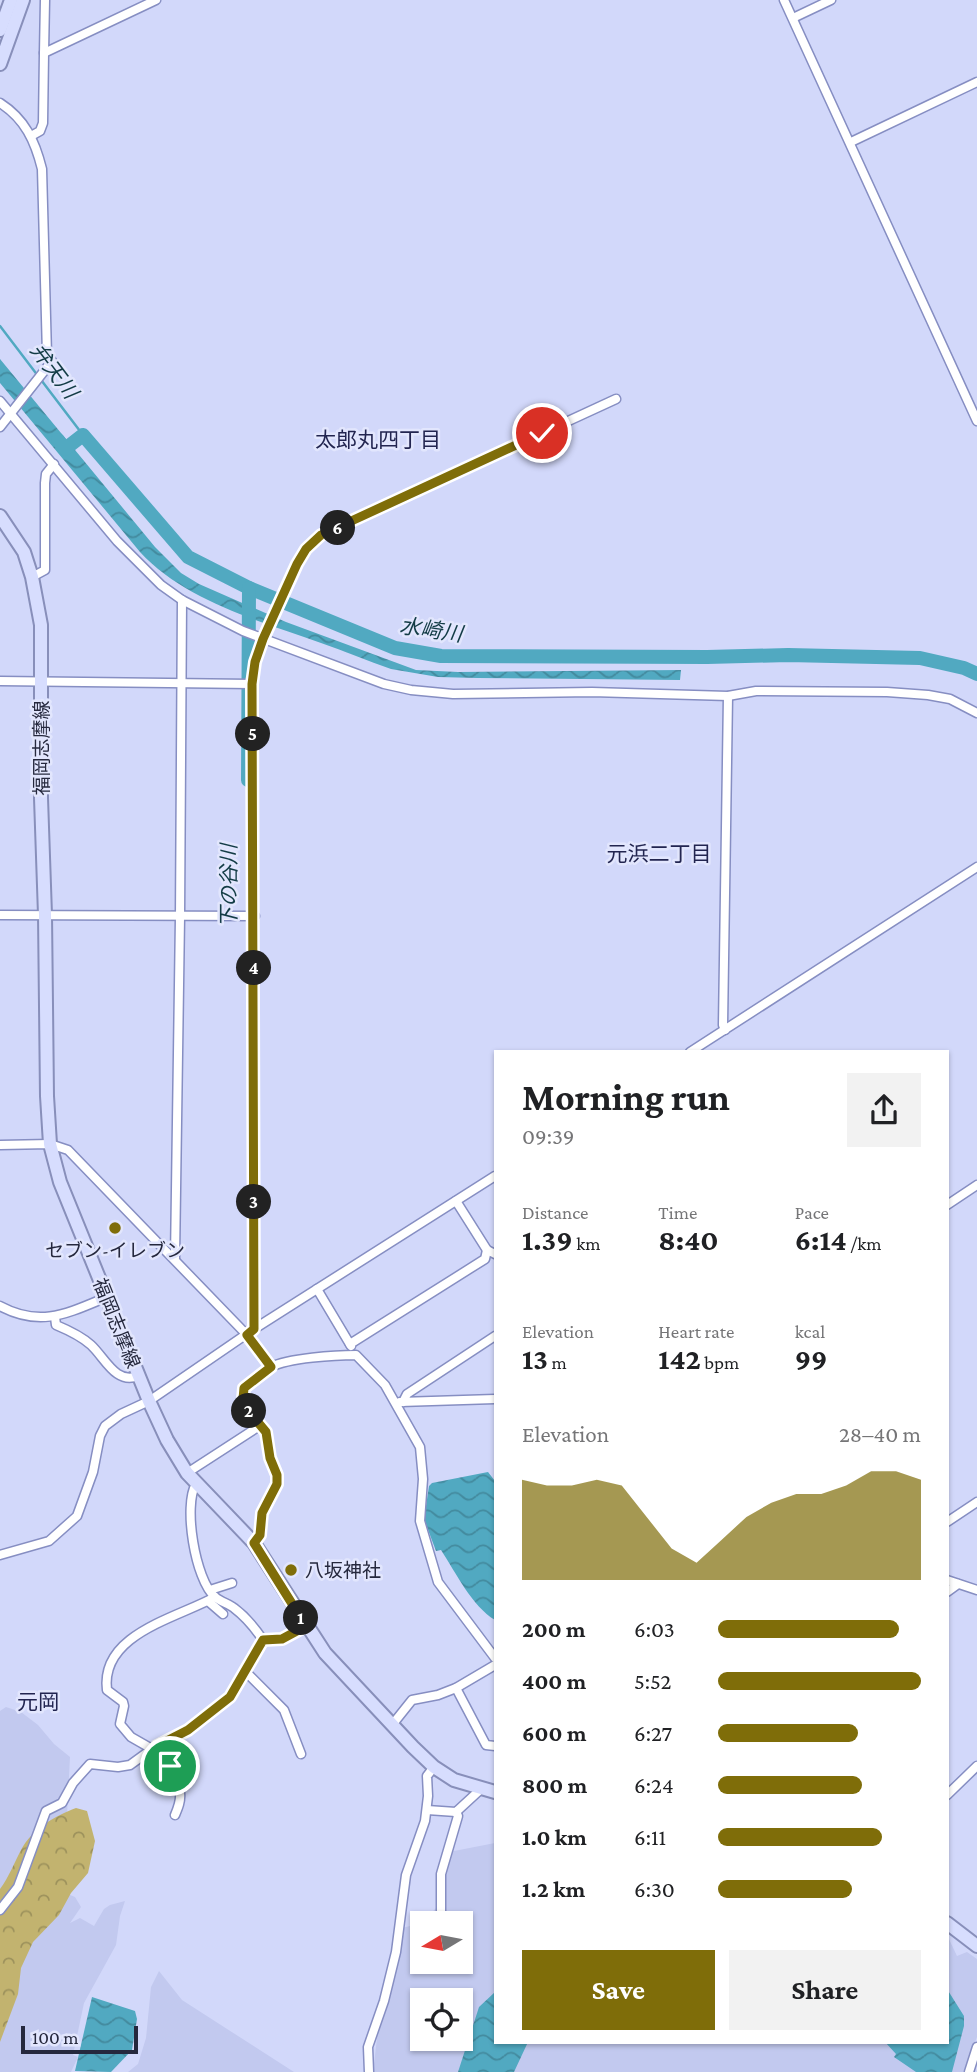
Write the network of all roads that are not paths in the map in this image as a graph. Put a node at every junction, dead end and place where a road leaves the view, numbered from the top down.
1 (11, 0) edge
2 (23, 0) edge
3 (45, 0) edge
4 (156, 0) edge
5 (784, 0) edge
6 (831, 0) edge
7 (793, 18) junction
8 (0, 30) edge
9 (44, 53) junction
10 (0, 64) edge
11 (977, 82) edge
12 (0, 103) edge
13 (31, 136) junction
14 (851, 142) junction
15 (616, 400) dead end
16 (0, 401) edge
17 (11, 414) junction
18 (977, 421) edge
19 (0, 427) edge
20 (54, 464) junction
21 (0, 516) edge
22 (32, 577) junction
23 (182, 600) junction
24 (264, 637) junction
25 (0, 681) edge
26 (40, 681) junction
27 (182, 682) junction
28 (249, 684) junction
29 (728, 696) junction
30 (977, 713) edge
31 (977, 867) edge
32 (0, 915) edge
33 (45, 915) junction
34 (250, 916) junction
35 (180, 917) junction
36 (725, 1030) junction
37 (693, 1050) edge
38 (50, 1144) junction
39 (0, 1145) edge
40 (494, 1177) edge
41 (977, 1185) edge
42 (456, 1201) junction
43 (949, 1204) edge
44 (491, 1252) edge
45 (175, 1258) junction
46 (317, 1289) junction
47 (107, 1297) junction
48 (0, 1306) edge
49 (55, 1317) junction
50 (251, 1332) junction
51 (494, 1337) edge
52 (350, 1344) junction
53 (356, 1355) junction
54 (271, 1367) junction
55 (138, 1376) junction
56 (494, 1399) edge
57 (149, 1401) junction
58 (398, 1402) junction
59 (261, 1425) junction
60 (187, 1473) junction
61 (196, 1484) junction
62 (977, 1502) edge
63 (949, 1521) edge
64 (254, 1543) junction
65 (0, 1555) edge
66 (949, 1581) edge
67 (232, 1583) dead end
68 (958, 1584) junction
69 (977, 1590) edge
70 (949, 1591) edge
71 (211, 1596) junction
72 (223, 1614) dead end
73 (306, 1626) junction
74 (263, 1640) junction
75 (494, 1657) edge
76 (494, 1666) edge
77 (246, 1672) junction
78 (456, 1688) junction
79 (392, 1725) junction
80 (494, 1746) edge
81 (154, 1747) junction
82 (301, 1754) dead end
83 (977, 1766) edge
84 (434, 1767) junction
85 (481, 1790) junction
86 (494, 1792) edge
87 (949, 1793) edge
88 (427, 1810) junction
89 (456, 1811) junction
90 (175, 1815) dead end
91 (0, 1910) edge
92 (441, 1911) dead end
93 (949, 1925) edge
94 (977, 1946) edge
95 (977, 2047) edge
96 (369, 2072) edge
97 (969, 2072) edge

1 - 8 main road
2 - 10 main road
3 - 9 street
4 - 9 street
5 - 7 street
6 - 7 street
7 - 14 street
9 - 13 street
11 - 14 street
12 - 13 street
13 - 17 street
14 - 18 street
15 - 24 street
16 - 17 street
17 - 19 street
17 - 20 street
20 - 22 street
20 - 23 street
21 - 22 main road, 福岡志摩線
22 - 26 main road, 福岡志摩線
23 - 24 street
23 - 27 street
24 - 28 street
24 - 29 street
25 - 26 street
26 - 27 street
26 - 33 main road, 福岡志摩線
27 - 28 street
27 - 35 street
28 - 34 street
29 - 30 street
29 - 36 street
31 - 36 street
32 - 33 street
33 - 35 street
33 - 38 main road, 福岡志摩線
34 - 35 street
34 - 50 street
35 - 45 street
36 - 37 street
38 - 39 street
38 - 45 street
38 - 47 main road, 福岡志摩線
40 - 42 street
41 - 43 street
42 - 44 street
42 - 46 street
44 - 52 street
45 - 50 street
46 - 50 street
46 - 52 street
47 - 49 street
47 - 55 main road, 福岡志摩線
48 - 49 street
49 - 55 street
50 - 54 street
50 - 57 street
51 - 58 street
52 - 53 street
53 - 54 street
53 - 58 street
54 - 59 street
55 - 57 main road, 福岡志摩線
56 - 58 street
57 - 60 main road, 福岡志摩線
57 - 65 street
58 - 75 street
59 - 60 street
59 - 64 street
60 - 61 main road, 福岡志摩線
61 - 64 main road, 福岡志摩線
61 - 71 street
62 - 63 street
64 - 73 main road, 福岡志摩線
66 - 68 street
67 - 71 street
68 - 69 street
68 - 70 street
71 - 72 street
71 - 74 street
71 - 81 street
73 - 74 street
73 - 79 main road, 福岡志摩線
74 - 77 street
76 - 78 street
77 - 81 street
77 - 82 street
78 - 79 street
78 - 80 street
79 - 84 main road, 福岡志摩線
81 - 90 street
81 - 91 street
83 - 87 street
84 - 85 main road, 福岡志摩線
84 - 88 street
85 - 86 main road, 福岡志摩線
85 - 89 street
88 - 89 street
88 - 96 street
89 - 92 street
93 - 94 main road
95 - 97 street

